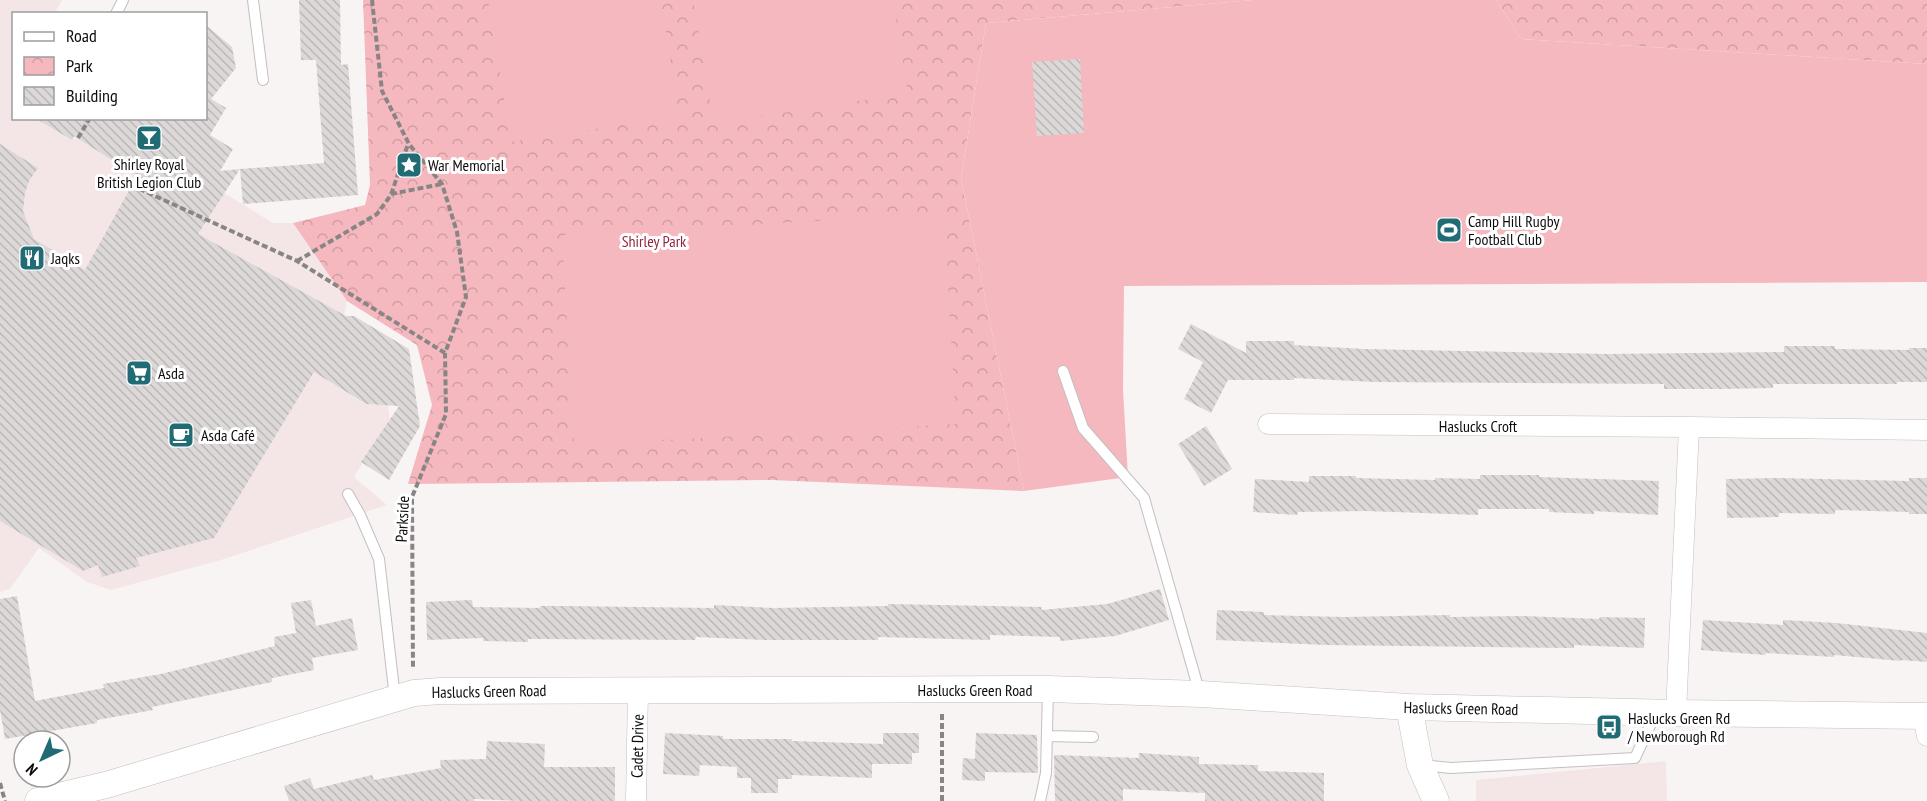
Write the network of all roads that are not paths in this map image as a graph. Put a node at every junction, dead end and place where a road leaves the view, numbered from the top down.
1 (253, 0) edge
2 (263, 80) dead end
3 (1063, 371) dead end
4 (1268, 424) dead end
5 (1689, 427) junction
6 (1927, 430) edge
7 (348, 494) dead end
8 (1047, 689) junction
9 (638, 690) junction
10 (1201, 694) junction
11 (404, 696) junction
12 (1409, 707) junction
13 (1666, 713) junction
14 (1926, 723) edge
15 (1047, 736) junction
16 (1093, 737) dead end
17 (1420, 765) junction
18 (38, 801) edge
19 (636, 801) edge
20 (1040, 801) edge
21 (1436, 801) edge

1 - 2 lane
3 - 10 lane
4 - 5 street, Haslucks Croft
5 - 6 street, Haslucks Croft
5 - 13 street
7 - 11 lane
8 - 9 street, Haslucks Green Road
8 - 10 street, Haslucks Green Road
8 - 15 lane
9 - 11 street, Haslucks Green Road
9 - 19 street, Cadet Drive
10 - 12 street, Haslucks Green Road
11 - 18 street, Haslucks Green Road
12 - 13 street, Haslucks Green Road
12 - 17 street
13 - 14 street, Haslucks Green Road
13 - 17 lane
15 - 16 lane
15 - 20 lane
17 - 21 street

